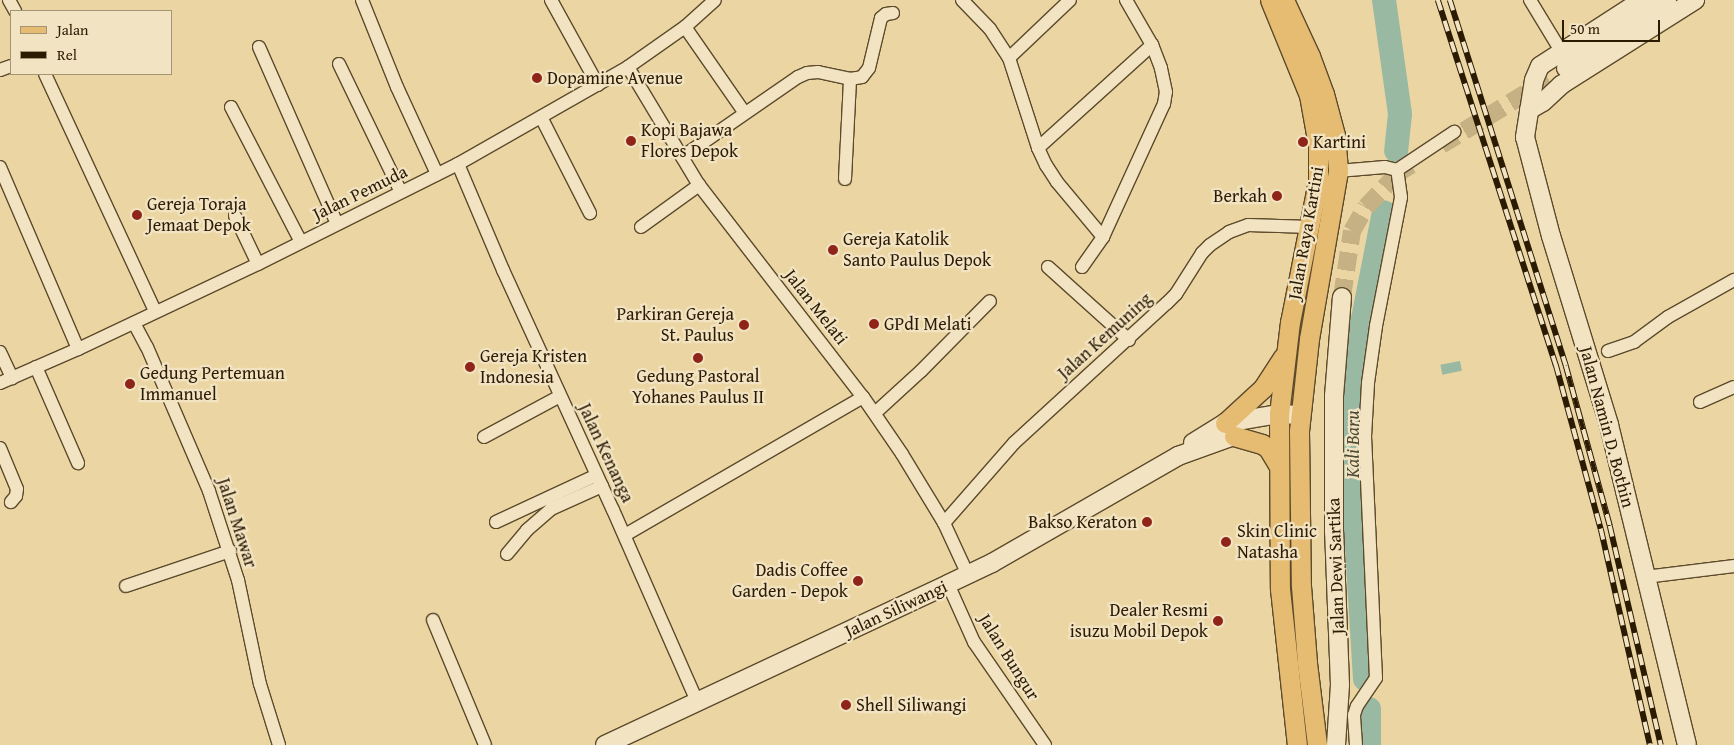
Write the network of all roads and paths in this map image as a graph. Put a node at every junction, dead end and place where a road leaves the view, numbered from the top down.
1 (362, 0) edge
2 (551, 0) edge
3 (715, 0) edge
4 (962, 0) edge
5 (1070, 0) edge
6 (1126, 0) edge
7 (1270, 0) edge
8 (1284, 0) edge
9 (1530, 0) edge
10 (1642, 0) edge
11 (1667, 0) edge
12 (1695, 0) edge
13 (893, 13) dead end
14 (685, 27) junction
15 (1152, 45) junction
16 (259, 47) dead end
17 (1560, 51) junction
18 (1009, 58) junction
19 (339, 64) dead end
20 (628, 67) junction
21 (45, 75) edge
22 (1554, 76) tunnel mouth
23 (850, 79) junction
24 (598, 85) junction
25 (232, 107) dead end
26 (1529, 110) junction
27 (744, 112) junction
28 (541, 117) junction
29 (1454, 132) dead end
30 (1038, 148) junction
31 (682, 157) junction
32 (458, 164) junction
33 (0, 167) edge
34 (1397, 170) junction
35 (1338, 171) junction
36 (437, 174) junction
37 (845, 179) dead end
38 (699, 185) junction
39 (401, 192) junction
40 (590, 213) dead end
41 (235, 216) dead end
42 (337, 224) junction
43 (641, 227) dead end
44 (1311, 227) junction
45 (1104, 237) junction
46 (301, 242) junction
47 (258, 264) junction
48 (1082, 266) dead end
49 (1048, 267) dead end
50 (1734, 280) edge
51 (1342, 297) tunnel mouth
52 (990, 301) dead end
53 (156, 311) junction
54 (134, 323) junction
55 (1129, 340) junction
56 (78, 349) junction
57 (0, 352) edge
58 (1608, 352) dead end
59 (1285, 354) junction
60 (36, 367) junction
61 (6, 380) edge
62 (1734, 387) edge
63 (560, 396) junction
64 (863, 397) junction
65 (1700, 402) dead end
66 (875, 413) junction
67 (1279, 414) junction
68 (1300, 415) junction
69 (1230, 430) junction
70 (484, 437) dead end
71 (0, 448) edge
72 (78, 462) dead end
73 (1279, 466) junction
74 (600, 480) junction
75 (11, 502) dead end
76 (496, 522) dead end
77 (944, 523) junction
78 (625, 535) junction
79 (230, 551) junction
80 (507, 554) dead end
81 (1734, 566) edge
82 (968, 575) junction
83 (1646, 577) junction
84 (948, 584) junction
85 (126, 586) dead end
86 (432, 620) dead end
87 (697, 701) junction
88 (627, 740) edge
89 (279, 745) edge
90 (485, 745) edge
91 (605, 745) edge
92 (1045, 745) edge
93 (1297, 745) edge
94 (1318, 745) edge
95 (1336, 745) edge
96 (1356, 745) edge
97 (1687, 745) edge

1 - 36 street
2 - 24 street
3 - 14 street, Jalan Pemuda
4 - 18 street
5 - 18 street
6 - 15 street
7 - 44 main road, Jalan Raya Kartini
8 - 35 main road, Jalan Raya Kartini
9 - 17 street
10 - 17 main road
11 - 22 main road
12 - 26 main road
13 - 23 street
14 - 20 street, Jalan Pemuda
14 - 27 street
15 - 30 street
15 - 45 street
16 - 42 street
17 - 26 main road
18 - 30 street
19 - 39 street
20 - 24 street, Jalan Pemuda
20 - 31 street, Jalan Melati
21 - 53 street
23 - 27 street
23 - 37 street
24 - 28 street, Jalan Pemuda
25 - 46 street
26 - 83 main road, Jalan Namin D. Bothin
27 - 31 street
28 - 32 street, Jalan Pemuda
28 - 40 street
29 - 34 street
30 - 45 street
31 - 38 street, Jalan Melati
32 - 36 street, Jalan Pemuda
32 - 63 street, Jalan Kenanga
33 - 56 street
34 - 35 street
34 - 96 street
35 - 68 main road, Jalan Raya Kartini
36 - 39 street, Jalan Pemuda
38 - 43 street
38 - 64 street, Jalan Melati
39 - 42 street, Jalan Pemuda
41 - 47 street
42 - 46 street, Jalan Pemuda
44 - 55 street, Jalan Kemuning
44 - 59 main road, Jalan Raya Kartini
45 - 48 street
46 - 47 street, Jalan Pemuda
47 - 53 street, Jalan Pemuda
49 - 55 street
50 - 58 street
51 - 95 main road, Jalan Dewi Sartika
52 - 66 street
53 - 54 street, Jalan Pemuda
54 - 56 street, Jalan Pemuda
54 - 79 street, Jalan Mawar
55 - 77 street, Jalan Kemuning
56 - 60 street, Jalan Pemuda
57 - 61 street
59 - 67 main road, Jalan Raya Kartini
59 - 69 main road
60 - 61 street, Jalan Pemuda
60 - 72 street
62 - 65 street
63 - 70 street
63 - 74 street, Jalan Kenanga
64 - 66 street, Jalan Melati
64 - 78 street
66 - 77 street, Jalan Melati
67 - 68 main road, Jalan Siliwangi
67 - 69 main road, Jalan Siliwangi
67 - 73 main road, Jalan Raya Kartini
68 - 94 main road, Jalan Raya Kartini
69 - 73 main road
69 - 82 main road, Jalan Siliwangi
71 - 75 street
73 - 93 main road, Jalan Raya Kartini
74 - 76 street
74 - 78 street, Jalan Kenanga
74 - 80 street
77 - 82 street, Jalan Melati
78 - 87 street, Jalan Kenanga
79 - 85 street
79 - 89 street, Jalan Mawar
81 - 83 street
82 - 84 main road, Jalan Siliwangi
83 - 97 main road, Jalan Namin D. Bothin
84 - 87 main road, Jalan Siliwangi
84 - 92 street, Jalan Bungur
86 - 90 street
87 - 88 main road, Jalan Siliwangi
88 - 91 main road, Jalan Siliwangi

